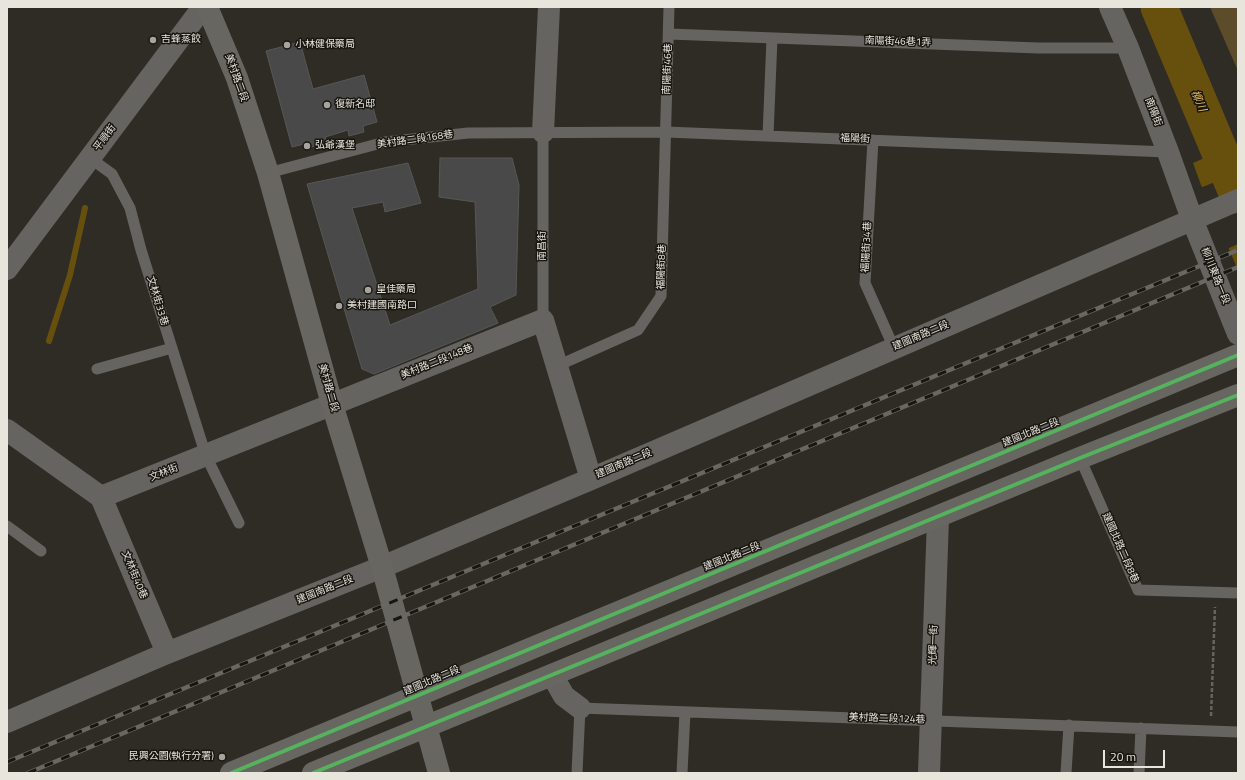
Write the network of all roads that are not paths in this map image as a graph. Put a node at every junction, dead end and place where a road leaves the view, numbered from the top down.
1 (202, 7) edge
2 (207, 7) edge
3 (549, 7) edge
4 (669, 7) edge
5 (1110, 7) edge
6 (669, 34) junction
7 (772, 38) junction
8 (1128, 48) junction
9 (543, 132) junction
10 (666, 132) junction
11 (768, 136) junction
12 (873, 140) junction
13 (1168, 152) junction
14 (90, 158) junction
15 (268, 173) junction
16 (1238, 200) edge
17 (1199, 216) junction
18 (7, 269) edge
19 (543, 320) junction
20 (1238, 334) edge
21 (172, 348) junction
22 (894, 348) junction
23 (1238, 355) edge
24 (557, 366) junction
25 (97, 369) dead end
26 (1238, 395) edge
27 (332, 404) junction
28 (7, 430) edge
29 (206, 456) junction
30 (1080, 458) junction
31 (591, 479) junction
32 (101, 497) junction
33 (938, 518) junction
34 (239, 523) dead end
35 (7, 526) edge
36 (41, 551) dead end
37 (382, 567) junction
38 (1238, 593) edge
39 (167, 653) junction
40 (552, 675) junction
41 (418, 696) junction
42 (580, 708) junction
43 (685, 712) junction
44 (931, 720) junction
45 (7, 722) edge
46 (1069, 725) junction
47 (426, 726) junction
48 (1141, 728) junction
49 (1238, 732) edge
50 (231, 773) edge
51 (313, 773) edge
52 (439, 773) edge
53 (577, 773) edge
54 (682, 773) edge
55 (929, 773) edge
56 (1066, 773) edge
57 (1139, 773) edge

1 - 14 street, 平順街
2 - 15 street, 美村路二段
3 - 9 street, 南昌街
4 - 6 lane, 南陽街46巷
5 - 8 street, 南陽街
6 - 7 lane, 南陽街46巷1弄
6 - 10 lane, 南陽街46巷
7 - 8 lane, 南陽街46巷1弄
7 - 11 lane
8 - 13 street, 南陽街
9 - 10 lane, 福陽街
9 - 15 lane, 美村路二段168巷
9 - 19 lane, 南昌街
10 - 11 lane, 福陽街
10 - 24 lane, 福陽街8巷
11 - 12 lane, 福陽街
12 - 13 lane, 福陽街
12 - 22 lane, 福陽街34巷
13 - 17 street, 南陽街
14 - 18 street, 平順街
14 - 21 lane, 文林街33巷
15 - 27 street, 美村路二段
16 - 17 street, 建國南路二段
17 - 20 street, 柳川東路一段
17 - 22 street, 建國南路二段
19 - 24 street, 南昌街
19 - 27 street, 美村路二段148巷
21 - 25 lane
21 - 29 lane, 文林街33巷
22 - 31 street, 建國南路二段
23 - 41 street, 建國北路二段
24 - 31 street, 南昌街
26 - 30 street
27 - 29 street, 文林街
27 - 37 street, 美村路二段
28 - 32 street
29 - 32 street, 文林街
29 - 34 lane, 文林街33巷
30 - 33 street
30 - 38 lane, 建國北路二段8巷
31 - 37 street, 建國南路二段
32 - 39 street, 文林街40巷
33 - 40 street
33 - 44 street, 光輝一街
35 - 36 lane
37 - 39 street, 建國南路二段
37 - 41 street, 美村路二段
39 - 45 street, 建國南路二段
40 - 42 street
40 - 47 street
41 - 47 street, 美村路二段
41 - 50 street, 建國北路二段
42 - 43 lane, 美村路二段124巷
42 - 53 lane
43 - 44 lane, 美村路二段124巷
43 - 54 lane
44 - 46 lane, 美村路二段124巷
44 - 55 street, 光輝一街
46 - 48 lane, 美村路二段124巷
46 - 56 lane
47 - 51 street
47 - 52 street, 美村路二段
48 - 49 lane, 美村路二段124巷
48 - 57 lane

